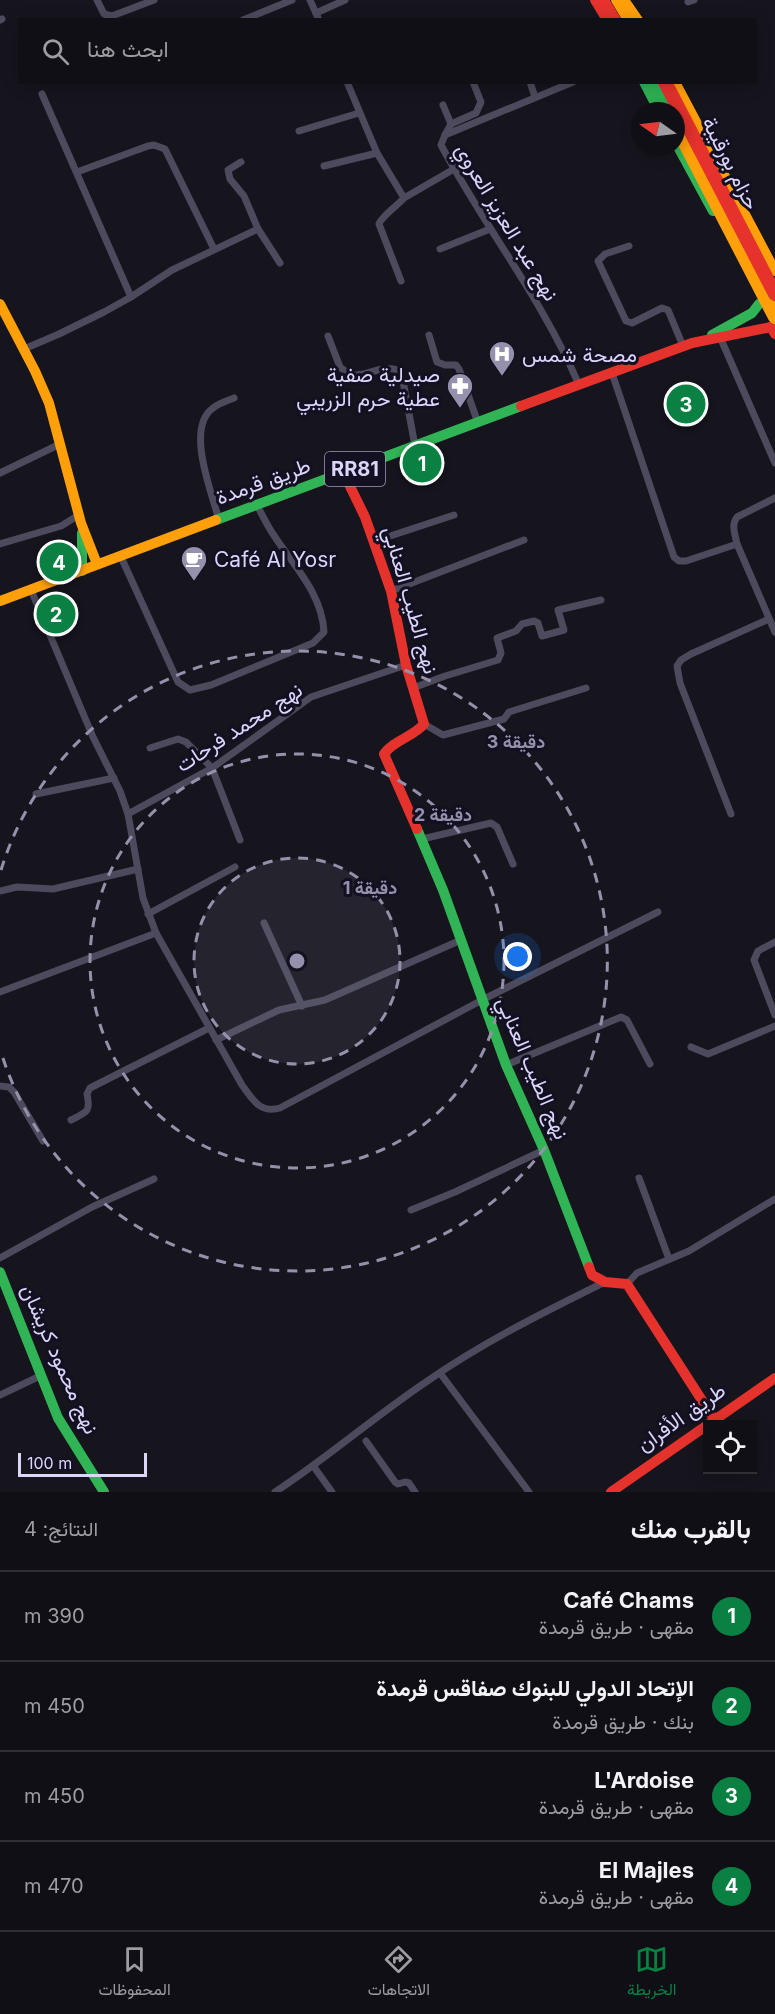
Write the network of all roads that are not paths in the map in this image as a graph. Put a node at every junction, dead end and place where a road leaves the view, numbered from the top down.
1 (97, 0) edge
2 (154, 0) edge
3 (266, 0) edge
4 (292, 0) edge
5 (310, 0) edge
6 (345, 0) edge
7 (594, 0) edge
8 (604, 0) edge
9 (616, 0) edge
10 (624, 0) edge
11 (270, 9) junction
12 (317, 16) edge
13 (248, 18) edge
14 (606, 18) edge
15 (615, 18) edge
16 (627, 18) edge
17 (637, 18) edge
18 (348, 84) edge
19 (474, 84) edge
20 (531, 84) edge
21 (568, 84) edge
22 (645, 84) edge
23 (654, 84) edge
24 (666, 84) edge
25 (676, 84) edge
26 (42, 94) dead end
27 (535, 97) junction
28 (654, 102) edge
29 (663, 102) edge
30 (686, 103) joint
31 (443, 105) dead end
32 (359, 112) junction
33 (451, 124) junction
34 (299, 131) dead end
35 (445, 135) junction
36 (685, 144) edge
37 (377, 153) junction
38 (683, 156) edge
39 (241, 162) dead end
40 (324, 166) dead end
41 (454, 169) junction
42 (77, 172) junction
43 (404, 198) junction
44 (258, 229) junction
45 (490, 229) junction
46 (629, 246) dead end
47 (214, 249) junction
48 (440, 249) dead end
49 (280, 263) dead end
50 (775, 271) edge
51 (401, 281) dead end
52 (775, 285) edge
53 (775, 294) edge
54 (131, 297) junction
55 (759, 301) junction
56 (0, 304) edge
57 (774, 326) edge
58 (429, 335) dead end
59 (328, 336) dead end
60 (715, 337) junction
61 (683, 346) junction
62 (24, 349) junction
63 (612, 373) junction
64 (579, 385) junction
65 (234, 398) dead end
66 (478, 423) junction
67 (60, 444) junction
68 (415, 446) junction
69 (775, 464) edge
70 (0, 473) edge
71 (344, 474) junction
72 (775, 498) edge
73 (257, 506) junction
74 (454, 515) dead end
75 (80, 519) junction
76 (219, 519) junction
77 (524, 540) dead end
78 (375, 541) junction
79 (0, 544) edge
80 (737, 544) junction
81 (121, 557) junction
82 (97, 564) junction
83 (82, 571) junction
84 (31, 590) junction
85 (391, 591) junction
86 (601, 600) dead end
87 (0, 601) edge
88 (769, 619) junction
89 (775, 632) edge
90 (406, 665) junction
91 (413, 688) junction
92 (586, 688) dead end
93 (424, 724) junction
94 (150, 748) dead end
95 (212, 768) junction
96 (114, 778) junction
97 (36, 794) dead end
98 (128, 814) junction
99 (731, 814) dead end
100 (422, 839) junction
101 (240, 840) dead end
102 (513, 864) dead end
103 (235, 867) dead end
104 (138, 869) junction
105 (0, 891) edge
106 (658, 912) dead end
107 (148, 914) junction
108 (264, 923) dead end
109 (156, 933) junction
110 (461, 940) junction
111 (775, 942) edge
112 (0, 992) edge
113 (482, 1000) junction
114 (302, 1006) junction
115 (775, 1015) edge
116 (775, 1026) edge
117 (209, 1028) junction
118 (216, 1040) junction
119 (691, 1047) dead end
120 (650, 1064) dead end
121 (506, 1065) junction
122 (0, 1086) edge
123 (71, 1120) dead end
124 (43, 1141) dead end
125 (544, 1150) junction
126 (639, 1178) dead end
127 (154, 1179) dead end
128 (775, 1199) edge
129 (411, 1210) dead end
130 (0, 1258) edge
131 (669, 1259) junction
132 (0, 1272) edge
133 (605, 1282) junction
134 (627, 1284) junction
135 (440, 1373) junction
136 (40, 1376) junction
137 (775, 1378) edge
138 (0, 1395) edge
139 (714, 1419) junction
140 (366, 1441) dead end
141 (314, 1467) junction
142 (104, 1492) edge
143 (275, 1492) edge
144 (332, 1492) edge
145 (415, 1492) edge
146 (529, 1492) edge
147 (611, 1492) edge

1 - 2 street
3 - 11 street
4 - 11 street
5 - 12 street
6 - 12 street
7 - 14 main road
8 - 15 main road
9 - 16 main road
10 - 17 main road
11 - 13 street
18 - 32 street
19 - 33 street
20 - 27 street
21 - 27 street, نهج عبد العزيز العروي
22 - 28 main road
23 - 29 main road, bridge
24 - 53 main road, حزام بورقيبة, bridge
25 - 30 main road, حزام بورقيبة
26 - 42 street
27 - 35 street, نهج عبد العزيز العروي
30 - 50 main road, حزام بورقيبة
31 - 33 street
32 - 34 street
32 - 37 street
33 - 35 street
35 - 41 street, نهج عبد العزيز العروي
36 - 57 main road, حزام بورقيبة, bridge
37 - 40 street
37 - 43 street
38 - 55 main road, حزام بورقيبة
39 - 44 street
41 - 43 street
41 - 45 street, نهج عبد العزيز العروي
42 - 47 street
42 - 54 street
43 - 51 street
44 - 47 street
44 - 49 street
45 - 48 street
45 - 64 street, نهج عبد العزيز العروي
46 - 61 street
47 - 54 street
52 - 55 main road, RR81
54 - 62 street
55 - 57 main road, حزام بورقيبة
55 - 60 main road, طريق قرمدة / RR81
56 - 62 main road
57 - 60 main road, طريق قرمدة / RR81
58 - 66 street
59 - 68 street
60 - 61 main road, طريق قرمدة / RR81
60 - 69 street
61 - 63 main road, طريق قرمدة / RR81
62 - 67 main road
63 - 64 main road, طريق قرمدة / RR81
63 - 80 street
64 - 66 main road, طريق قرمدة / RR81
65 - 76 street
66 - 68 main road, طريق قرمدة / RR81
67 - 70 street
67 - 75 main road
68 - 71 main road, طريق قرمدة / RR81
71 - 73 main road, طريق قرمدة / RR81
71 - 78 main road, نهج الطيب العنابي
72 - 80 street
73 - 76 main road, طريق قرمدة / RR81
73 - 81 street
74 - 78 street
75 - 79 street
75 - 82 main road
75 - 83 main road
76 - 81 main road, طريق قرمدة / RR81
77 - 85 street
78 - 85 main road, نهج الطيب العنابي
80 - 88 street
81 - 82 main road, طريق قرمدة / RR81
82 - 83 main road, طريق قرمدة / RR81
83 - 84 main road, طريق قرمدة / RR81
84 - 87 main road, طريق قرمدة / RR81
84 - 96 street
85 - 90 main road, نهج الطيب العنابي
86 - 91 street
88 - 89 street
88 - 99 street
90 - 91 main road, نهج الطيب العنابي
90 - 95 street, نهج محمد فرحات
91 - 93 main road, نهج الطيب العنابي
92 - 93 street
93 - 100 main road, نهج الطيب العنابي
94 - 95 street
95 - 98 street, نهج محمد فرحات
95 - 101 street
96 - 97 street
96 - 98 street
98 - 104 street
100 - 102 street
100 - 110 main road, نهج الطيب العنابي
103 - 107 street
104 - 105 street
104 - 107 street
106 - 113 street
107 - 109 street
108 - 114 street
109 - 112 street
109 - 117 street
110 - 113 main road, نهج الطيب العنابي
110 - 114 street
111 - 115 street
113 - 118 street
113 - 121 main road, نهج الطيب العنابي
114 - 118 street
116 - 119 street
117 - 118 street
117 - 123 street
120 - 121 street
121 - 125 main road, نهج الطيب العنابي
122 - 124 street
125 - 129 street
125 - 133 main road, نهج الطيب العنابي
126 - 131 street
127 - 130 street
128 - 131 street
131 - 134 street
132 - 136 main road, نهج محمود كريشان
133 - 134 main road
133 - 135 street
134 - 139 main road
135 - 141 street
135 - 146 street
136 - 138 street
136 - 142 main road, نهج محمود كريشان
137 - 139 main road, طريق الأفران
139 - 147 main road, طريق الأفران
140 - 145 street
141 - 143 street
141 - 144 street

